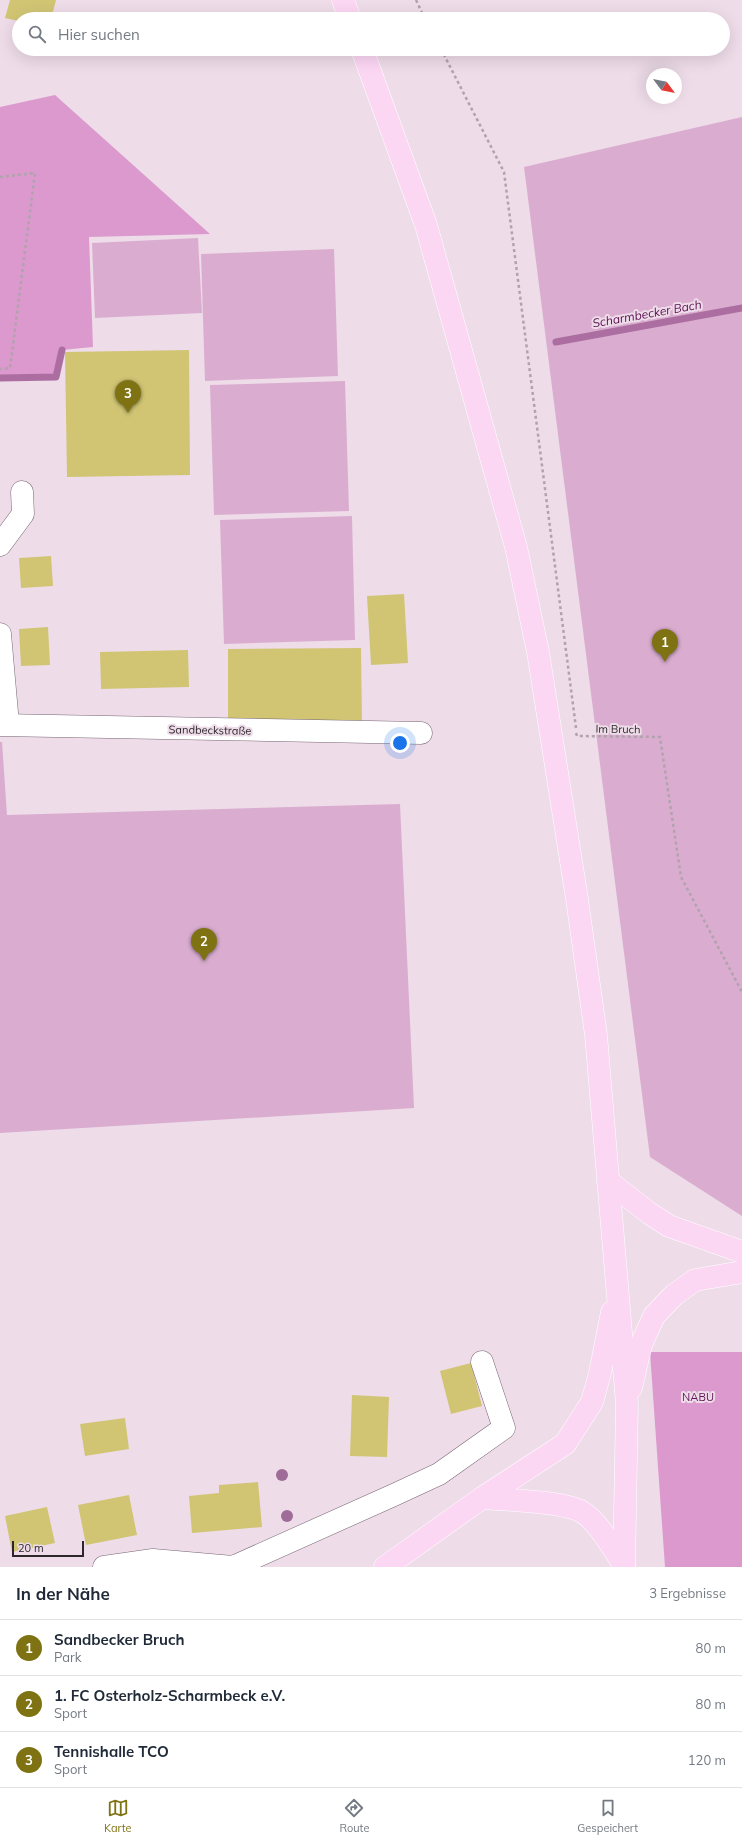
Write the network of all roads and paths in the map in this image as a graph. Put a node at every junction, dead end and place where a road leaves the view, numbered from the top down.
1 (343, 0) edge
2 (416, 0) edge
3 (347, 12) edge
4 (422, 12) edge
5 (365, 56) edge
6 (445, 56) edge
7 (0, 177) edge
8 (0, 369) edge
9 (22, 492) dead end
10 (0, 545) edge
11 (0, 634) edge
12 (4, 725) edge
13 (421, 733) dead end
14 (742, 992) edge
15 (608, 1181) junction
16 (742, 1252) edge
17 (742, 1272) edge
18 (617, 1286) junction
19 (482, 1362) dead end
20 (627, 1404) junction
21 (482, 1498) junction
22 (233, 1566) edge
23 (624, 1566) edge
24 (104, 1567) edge
25 (385, 1567) edge

1 - 3 main road
2 - 4 path
5 - 15 main road
6 - 14 path, Im Bruch
7 - 8 path
9 - 10 street
11 - 12 street
12 - 13 street, Sandbeckstraße
15 - 16 main road
15 - 18 main road
17 - 20 main road
18 - 20 main road
18 - 21 main road
19 - 22 street
20 - 23 main road
21 - 23 main road
21 - 25 main road
22 - 24 street

